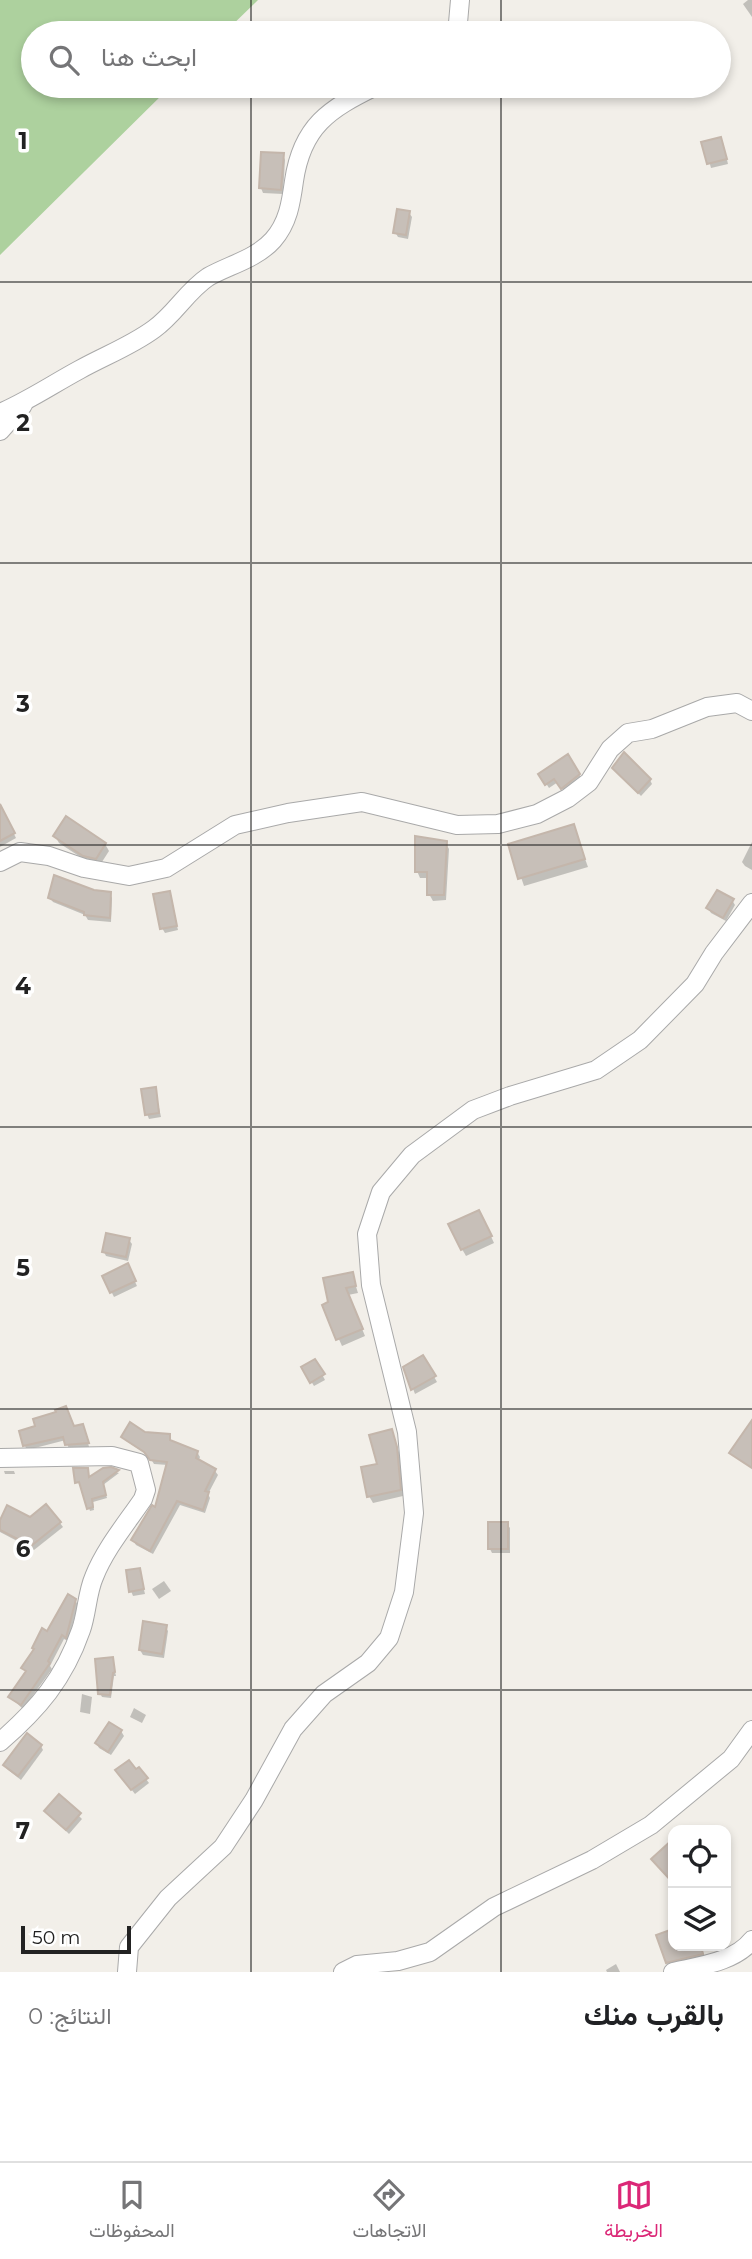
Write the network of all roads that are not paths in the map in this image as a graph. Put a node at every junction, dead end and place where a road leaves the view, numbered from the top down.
1 (460, 0) edge
2 (458, 21) edge
3 (354, 98) edge
4 (25, 403) junction
5 (0, 413) edge
6 (0, 431) edge
7 (752, 711) edge
8 (0, 862) edge
9 (752, 903) edge
10 (0, 1458) edge
11 (752, 1730) edge
12 (0, 1742) edge
13 (752, 1940) edge
14 (127, 1972) edge
15 (343, 1972) edge
16 (673, 1972) edge

1 - 2 street
3 - 4 street
4 - 5 street
4 - 6 street
7 - 8 street
9 - 14 street
10 - 12 street
11 - 15 street
13 - 16 street

